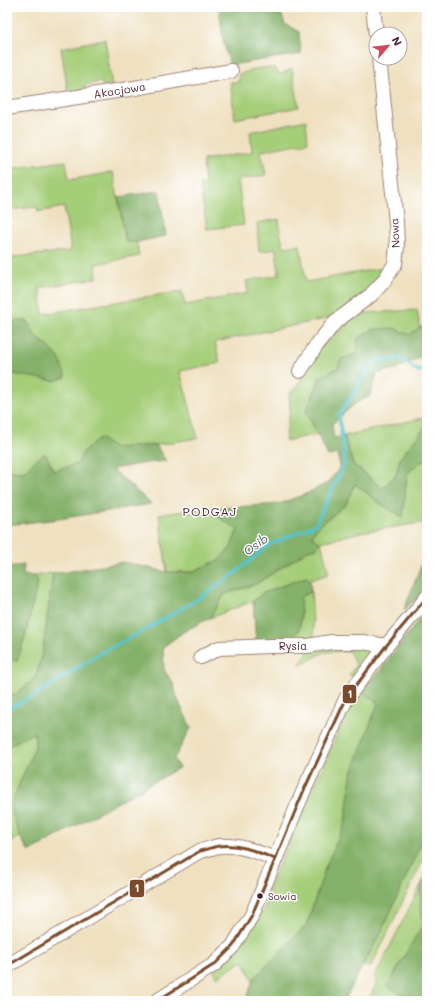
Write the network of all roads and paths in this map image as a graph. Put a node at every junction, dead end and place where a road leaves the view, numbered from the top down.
1 (373, 7) edge
2 (375, 26) edge
3 (380, 66) edge
4 (232, 71) dead end
5 (7, 108) edge
6 (300, 371) dead end
7 (427, 597) edge
8 (386, 646) junction
9 (201, 657) dead end
10 (275, 859) junction
11 (7, 966) edge
12 (157, 1001) edge

1 - 2 street
3 - 6 street, Nowa
4 - 5 street, Akacjowa
7 - 8 street
8 - 9 street, Rysia
8 - 10 street
10 - 11 street
10 - 12 street

